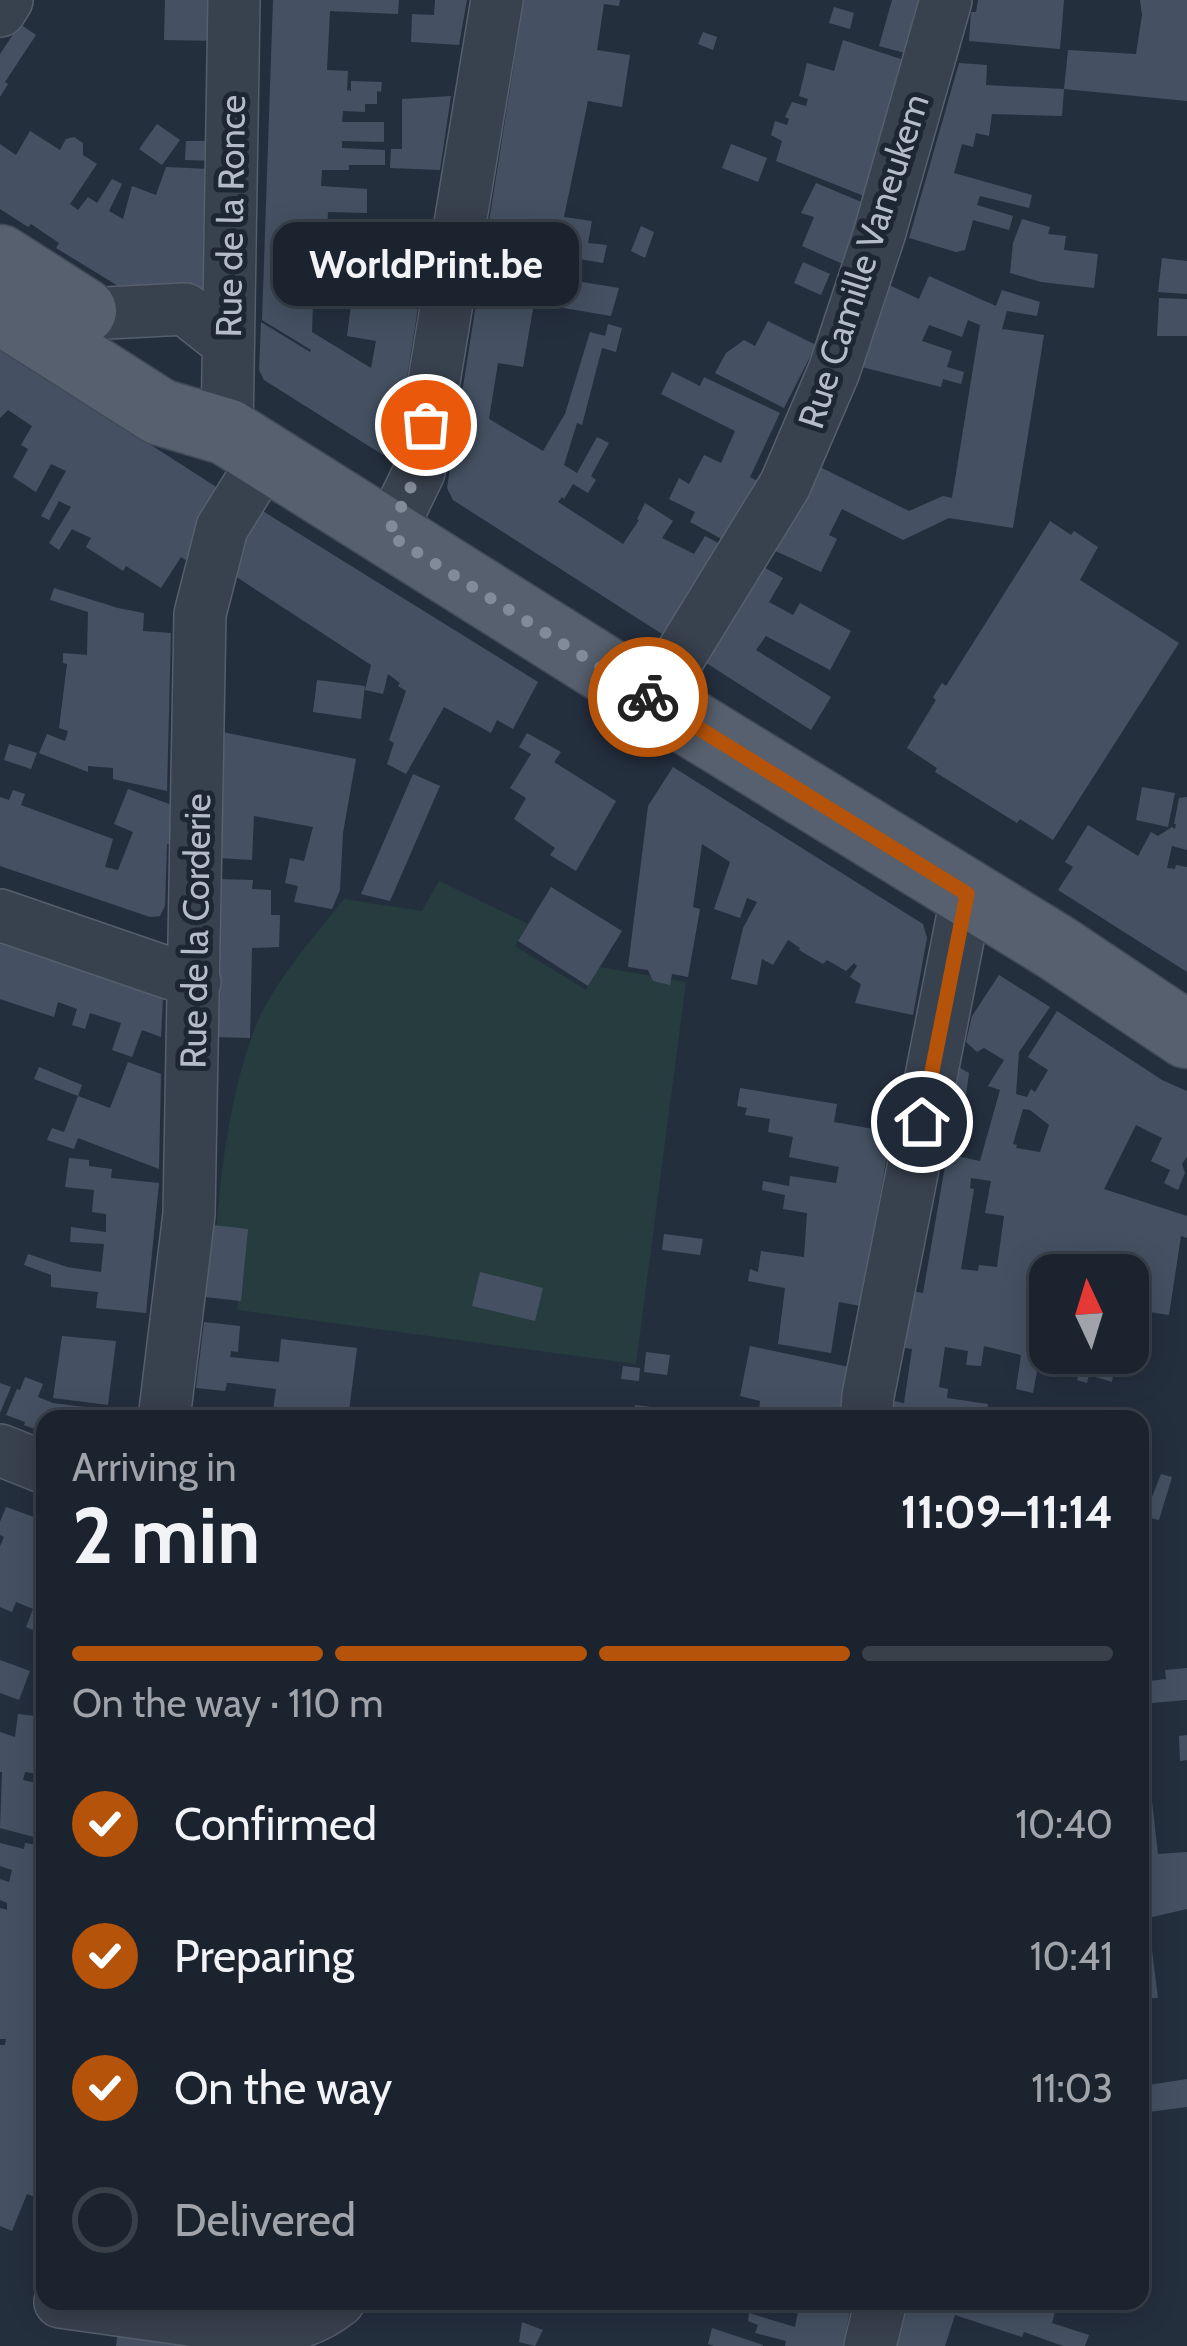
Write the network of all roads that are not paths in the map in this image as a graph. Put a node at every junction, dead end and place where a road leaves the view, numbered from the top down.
1 (7, 0) edge
2 (234, 0) edge
3 (497, 0) edge
4 (946, 0) edge
5 (0, 11) edge
6 (0, 258) edge
7 (0, 280) edge
8 (0, 310) edge
9 (97, 333) junction
10 (223, 338) junction
11 (247, 445) junction
12 (388, 534) junction
13 (653, 700) junction
14 (967, 894) junction
15 (0, 915) edge
16 (195, 982) junction
17 (1187, 1035) edge
18 (165, 1410) edge
19 (867, 1410) edge
20 (0, 1450) edge
21 (36, 1464) edge
22 (59, 2310) edge
23 (120, 2310) edge
24 (326, 2310) edge
25 (878, 2310) edge
26 (55, 2346) edge
27 (870, 2346) edge

1 - 5 street
2 - 10 street, Rue de la Ronce
3 - 12 street
4 - 13 street, Rue Camille Vaneukem
6 - 9 main road
7 - 9 street
8 - 9 main road
9 - 10 street
9 - 11 main road
10 - 11 street, Rue de la Ronce
11 - 12 main road
11 - 16 street, Rue de la Corderie
12 - 13 main road
13 - 14 main road
14 - 17 main road
14 - 19 street
15 - 16 street
16 - 18 street, Rue de la Corderie
20 - 21 street
22 - 26 street
23 - 24 street
25 - 27 street

